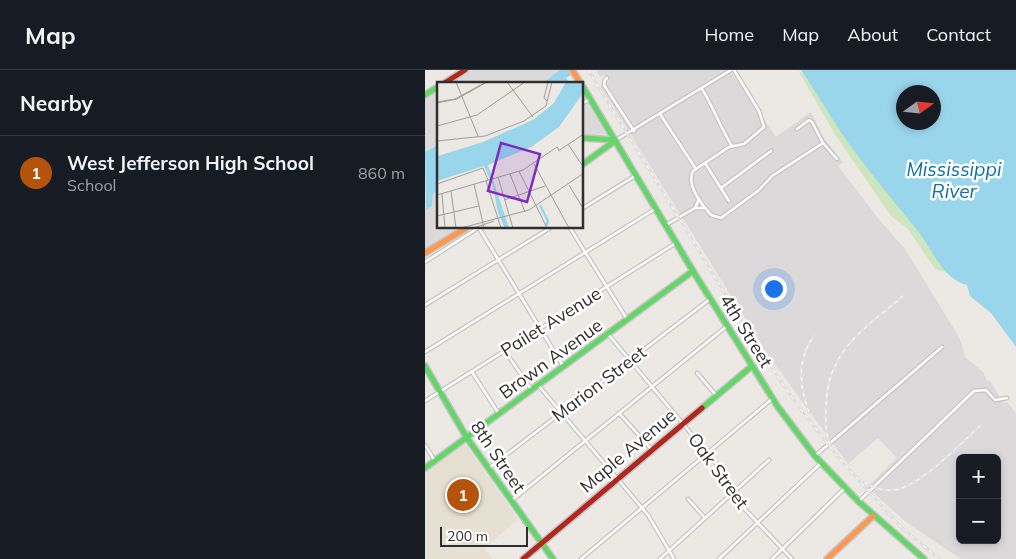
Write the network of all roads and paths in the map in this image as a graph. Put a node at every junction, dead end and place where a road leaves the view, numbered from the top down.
1 (465, 70) edge
2 (572, 70) edge
3 (733, 70) edge
4 (607, 78) dead end
5 (446, 82) edge
6 (579, 82) edge
7 (437, 87) edge
8 (702, 88) junction
9 (584, 90) edge
10 (425, 95) edge
11 (590, 99) junction
12 (584, 102) edge
13 (660, 114) junction
14 (797, 129) dead end
15 (634, 131) junction
16 (584, 138) edge
17 (616, 140) junction
18 (823, 143) junction
19 (731, 146) junction
20 (771, 151) dead end
21 (837, 159) dead end
22 (584, 163) edge
23 (705, 163) junction
24 (696, 169) junction
25 (637, 175) junction
26 (721, 188) junction
27 (699, 199) junction
28 (729, 201) dead end
29 (584, 207) edge
30 (656, 208) junction
31 (695, 208) junction
32 (705, 208) junction
33 (666, 225) junction
34 (464, 229) edge
35 (477, 229) edge
36 (480, 229) edge
37 (548, 229) edge
38 (571, 229) edge
39 (676, 243) junction
40 (585, 252) junction
41 (425, 253) edge
42 (498, 260) junction
43 (425, 262) edge
44 (693, 271) junction
45 (607, 287) junction
46 (518, 293) junction
47 (710, 299) junction
48 (425, 305) edge
49 (628, 320) junction
50 (727, 326) junction
51 (539, 330) junction
52 (608, 334) junction
53 (942, 347) dead end
54 (505, 351) junction
55 (425, 352) edge
56 (630, 360) junction
57 (425, 366) edge
58 (752, 366) junction
59 (564, 367) junction
60 (472, 372) junction
61 (697, 373) dead end
62 (539, 385) junction
63 (651, 386) junction
64 (532, 390) junction
65 (440, 392) junction
66 (715, 395) junction
67 (1007, 398) dead end
68 (773, 399) junction
69 (425, 401) edge
70 (561, 413) junction
71 (619, 413) junction
72 (499, 414) junction
73 (683, 424) junction
74 (467, 438) junction
75 (584, 442) junction
76 (425, 446) edge
77 (652, 450) junction
78 (707, 453) junction
79 (815, 456) junction
80 (435, 460) junction
81 (769, 460) dead end
82 (821, 463) junction
83 (425, 468) edge
84 (488, 468) junction
85 (617, 479) junction
86 (846, 487) junction
87 (733, 494) junction
88 (688, 499) dead end
89 (511, 501) junction
90 (858, 501) junction
91 (642, 508) junction
92 (873, 516) junction
93 (705, 518) junction
94 (758, 524) junction
95 (542, 543) junction
96 (782, 549) junction
97 (668, 552) junction
98 (523, 559) edge
99 (553, 559) edge
100 (581, 559) edge
101 (660, 559) edge
102 (674, 559) edge
103 (719, 559) edge
104 (772, 559) edge
105 (792, 559) edge
106 (827, 559) edge
107 (924, 559) edge

1 - 5 street
2 - 6 street, 4th Street
3 - 8 street
3 - 19 street
4 - 15 street
7 - 10 street
8 - 13 street
8 - 19 street
9 - 11 street, 4th Street
11 - 12 street
11 - 17 street, 4th Street
13 - 15 street
13 - 24 street
14 - 18 street
15 - 17 street
16 - 17 street
17 - 22 street
17 - 25 street, 4th Street
18 - 21 street
18 - 32 street
19 - 23 street
20 - 26 street
23 - 24 street
23 - 26 street
24 - 27 street
25 - 29 street
25 - 30 street, 4th Street
26 - 28 street
27 - 31 street
27 - 32 street
30 - 33 street, 4th Street
30 - 40 street
31 - 32 street
31 - 33 street
33 - 39 street, 4th Street
34 - 41 street
35 - 43 street
36 - 42 street
37 - 42 street
38 - 40 street
39 - 44 street, 4th Street
39 - 45 street, Pailet Avenue
40 - 45 street
40 - 46 street
42 - 46 street
42 - 48 street
44 - 47 street, 4th Street
44 - 49 street, Brown Avenue
45 - 49 street
45 - 51 street, Pailet Avenue
46 - 51 street
46 - 55 street
47 - 50 street, 4th Street
47 - 56 street, Marion Street
49 - 52 street, Brown Avenue
50 - 58 street, 4th Street
50 - 63 street
51 - 54 street, Pailet Avenue
51 - 59 street
52 - 56 street, Oak Street
52 - 59 street, Brown Avenue
53 - 79 street
54 - 60 street, Pailet Avenue
54 - 64 street
56 - 63 street, Oak Street
56 - 70 street, Marion Street
57 - 65 street, 8th Street
58 - 66 street, Maple Avenue
58 - 68 street, 4th Street
59 - 62 street, Brown Avenue
60 - 65 street, Pailet Avenue
60 - 72 street
61 - 66 street
62 - 64 street, Brown Avenue
62 - 70 street
63 - 71 street
63 - 73 street, Oak Street
64 - 72 street, Brown Avenue
65 - 69 street, Pailet Avenue
65 - 74 street, 8th Street
66 - 73 street, Maple Avenue
67 - 90 street
68 - 78 street
68 - 79 street, 4th Street
70 - 75 street
70 - 84 street, Marion Street
71 - 75 street
71 - 77 street
72 - 74 street, Brown Avenue
73 - 77 street, Maple Avenue
73 - 78 street, Oak Street
74 - 80 street, Brown Avenue
74 - 84 street, 8th Street
75 - 85 street
75 - 89 street
76 - 80 street
77 - 85 street, Maple Avenue
78 - 87 street, Oak Street
78 - 91 street
79 - 82 street, 4th Street
80 - 83 street, Brown Avenue
81 - 87 street
82 - 86 street, 4th Street
82 - 94 street
84 - 89 street, 8th Street
85 - 91 street
85 - 95 street, Maple Avenue
86 - 90 street, 4th Street
86 - 96 street
87 - 93 street
87 - 94 street, Oak Street
88 - 93 street
89 - 95 street, 8th Street
90 - 92 street, 4th Street
91 - 97 street
91 - 100 street
92 - 106 street
92 - 107 street, 4th Street
93 - 97 street
94 - 96 street, Oak Street
94 - 103 street
95 - 98 street, Maple Avenue
95 - 99 street, 8th Street
96 - 104 street
96 - 105 street, Oak Street
97 - 101 street
97 - 102 street

